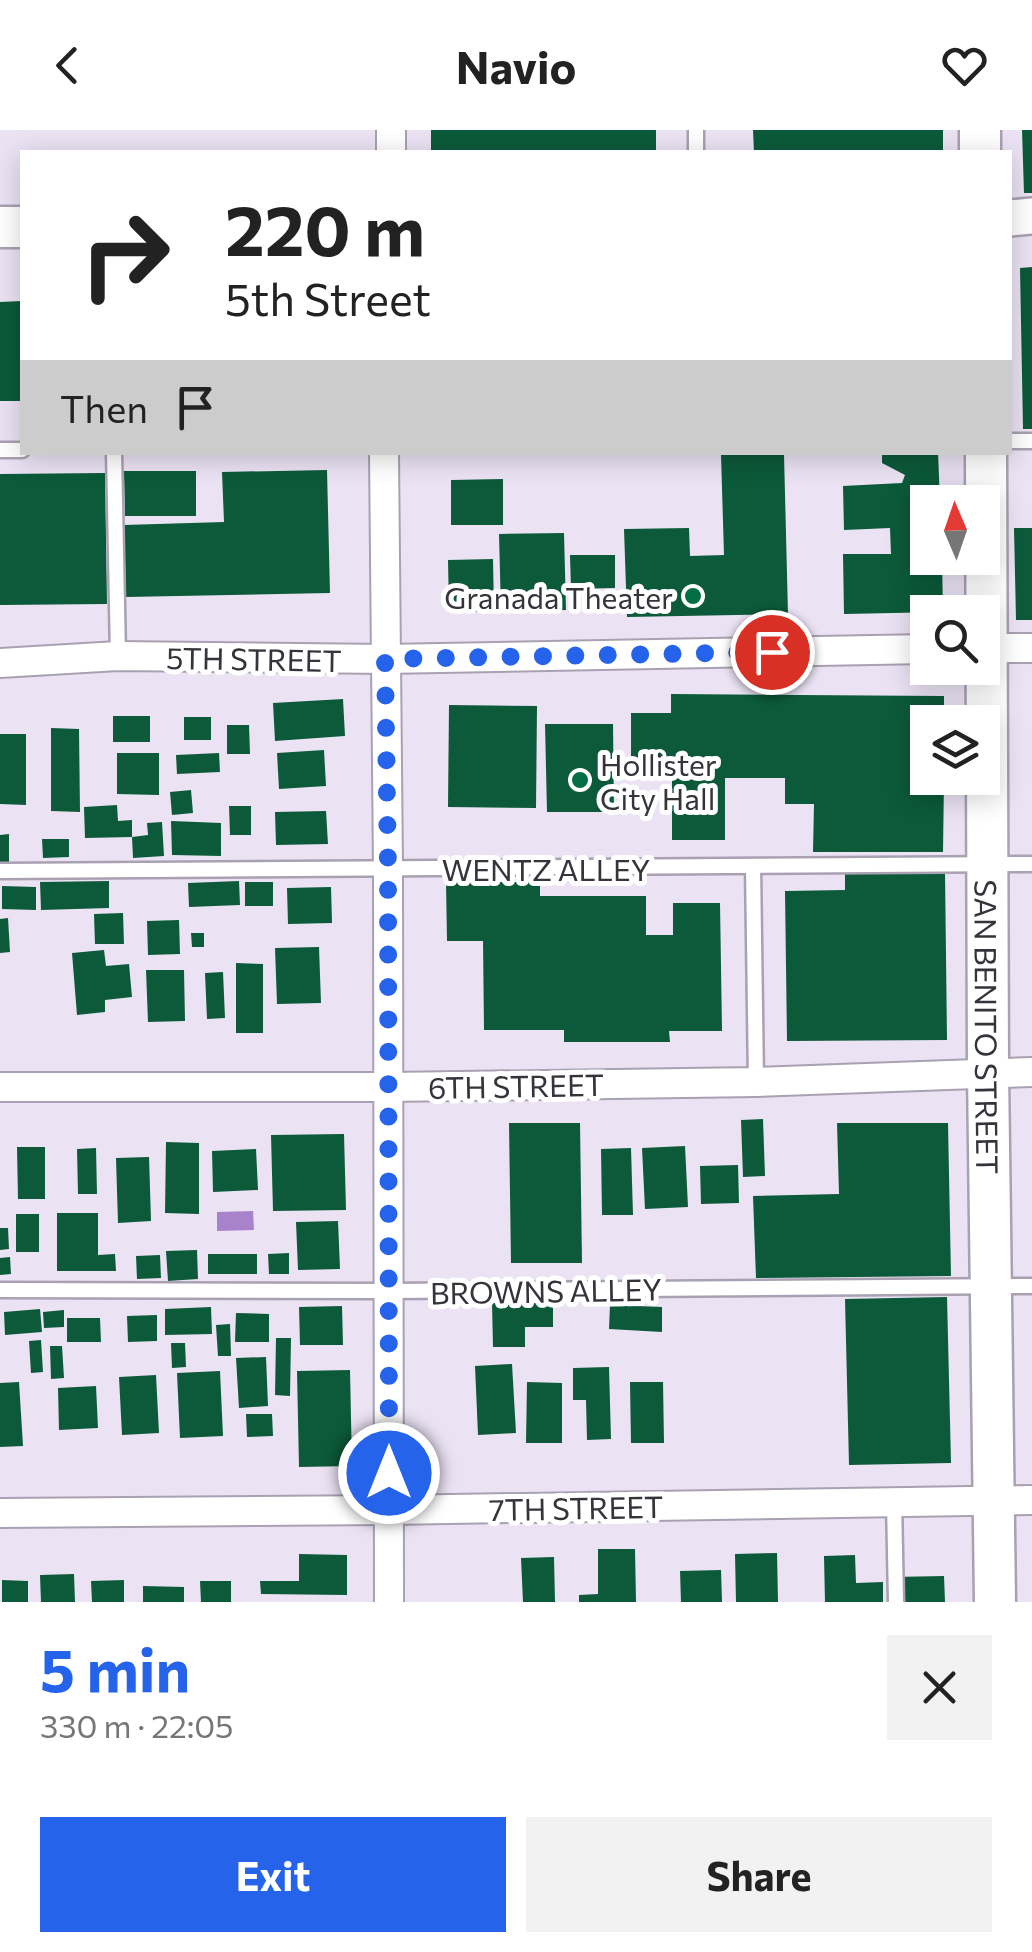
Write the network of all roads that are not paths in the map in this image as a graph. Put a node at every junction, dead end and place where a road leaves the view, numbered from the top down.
1 (114, 455) edge
2 (384, 455) edge
3 (986, 455) edge
4 (985, 595) edge
5 (1000, 648) edge
6 (1032, 648) edge
7 (910, 649) edge
8 (118, 656) junction
9 (385, 659) junction
10 (0, 663) edge
11 (985, 685) edge
12 (1032, 864) edge
13 (988, 865) junction
14 (753, 866) junction
15 (388, 869) junction
16 (0, 871) edge
17 (988, 1072) junction
18 (1032, 1072) edge
19 (756, 1082) junction
20 (0, 1087) edge
21 (389, 1087) junction
22 (992, 1285) junction
23 (1032, 1286) edge
24 (0, 1290) edge
25 (389, 1291) junction
26 (1013, 1500) edge
27 (894, 1502) junction
28 (389, 1510) junction
29 (0, 1513) edge
30 (390, 1602) edge
31 (896, 1602) edge
32 (995, 1602) edge

1 - 8 lane
2 - 9 street
3 - 4 main road, SAN BENITO STREET
5 - 6 street
7 - 9 street, 5TH STREET
8 - 9 street, 5TH STREET
8 - 10 street, 5TH STREET
9 - 15 street
11 - 13 main road, SAN BENITO STREET
12 - 13 lane, WENTZ ALLEY
13 - 14 lane, WENTZ ALLEY
13 - 17 main road, SAN BENITO STREET
14 - 15 lane, WENTZ ALLEY
14 - 19 lane
15 - 16 lane, WENTZ ALLEY
15 - 21 street
17 - 18 street, 6TH STREET
17 - 19 street, 6TH STREET
17 - 22 main road, SAN BENITO STREET
19 - 21 street, 6TH STREET
20 - 21 street, 6TH STREET
21 - 25 street
22 - 23 lane, BROWNS ALLEY
22 - 25 lane, BROWNS ALLEY
22 - 26 main road, SAN BENITO STREET
24 - 25 lane, BROWNS ALLEY
25 - 28 street
26 - 27 street, 7TH STREET
26 - 32 main road, SAN BENITO STREET
27 - 28 street, 7TH STREET
27 - 31 lane
28 - 29 street, 7TH STREET
28 - 30 street

